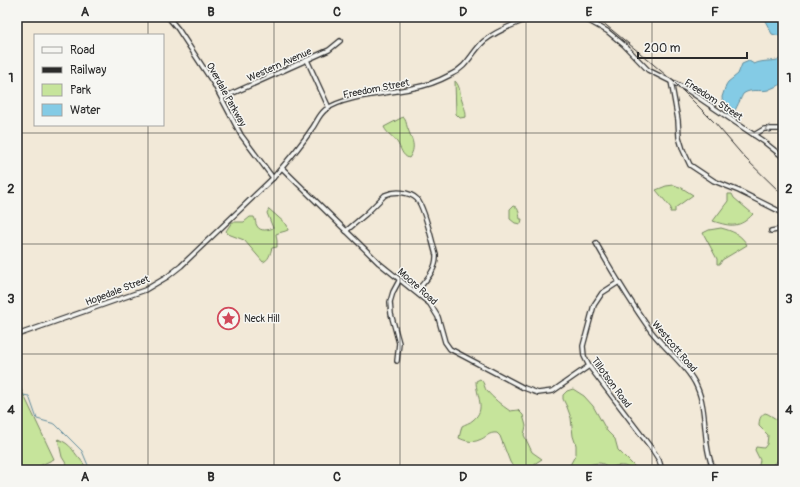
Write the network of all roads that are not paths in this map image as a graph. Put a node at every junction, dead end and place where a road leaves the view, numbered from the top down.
1 (168, 17) edge
2 (534, 17) edge
3 (577, 17) edge
4 (340, 42) dead end
5 (307, 60) junction
6 (671, 81) junction
7 (222, 98) junction
8 (329, 108) junction
9 (783, 129) edge
10 (754, 135) junction
11 (783, 157) edge
12 (282, 168) junction
13 (273, 178) junction
14 (245, 205) joint
15 (783, 213) edge
16 (783, 229) edge
17 (346, 231) junction
18 (771, 231) dead end
19 (596, 243) dead end
20 (400, 279) junction
21 (619, 282) junction
22 (416, 292) junction
23 (17, 335) edge
24 (397, 361) dead end
25 (589, 366) junction
26 (662, 470) edge
27 (714, 470) edge

1 - 7 street, Overdale Parkway
2 - 8 street, Freedom Street
3 - 6 street, Freedom Street
4 - 5 street, Western Avenue
5 - 7 street, Western Avenue
5 - 8 street
6 - 10 street, Freedom Street
6 - 15 street
7 - 13 street, Overdale Parkway
8 - 12 street, Freedom Street
9 -> 10 street
10 - 11 street, Freedom Street
12 - 13 street, Freedom Street
12 - 17 street, Moore Road
13 - 14 street, Freedom Street
14 - 23 street, Hopedale Street
16 - 18 street
17 - 20 street, Moore Road
17 - 22 street
19 - 21 street, Westcott Road
20 - 22 street, Moore Road
20 - 24 street
21 - 25 street, Tillotson Road
21 - 27 street, Westcott Road
22 - 25 street, Moore Road
25 - 26 street, Tillotson Road

